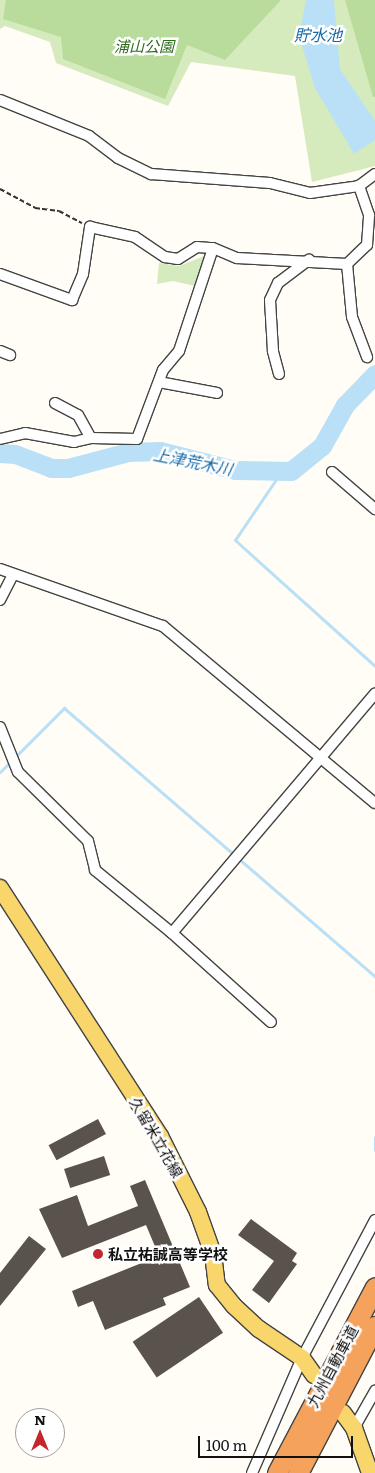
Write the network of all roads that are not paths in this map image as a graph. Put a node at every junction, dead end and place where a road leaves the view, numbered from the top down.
1 (0, 100) edge
2 (375, 174) edge
3 (358, 186) junction
4 (213, 248) junction
5 (309, 260) junction
6 (347, 264) junction
7 (0, 274) edge
8 (368, 357) dead end
9 (279, 374) dead end
10 (158, 382) junction
11 (217, 393) dead end
12 (55, 403) dead end
13 (91, 438) junction
14 (0, 439) edge
15 (332, 472) dead end
16 (375, 509) edge
17 (0, 569) edge
18 (13, 574) junction
19 (0, 600) edge
20 (375, 694) edge
21 (0, 727) edge
22 (321, 757) junction
23 (375, 803) edge
24 (0, 888) edge
25 (172, 932) junction
26 (270, 1022) dead end
27 (375, 1220) edge
28 (375, 1287) edge
29 (375, 1326) edge
30 (302, 1358) junction
31 (314, 1375) dead end
32 (375, 1391) edge
33 (343, 1414) dead end
34 (354, 1428) junction
35 (252, 1473) edge
36 (277, 1473) edge
37 (298, 1473) edge
38 (370, 1473) edge

1 - 3 street
2 - 3 street
3 - 6 street
4 - 5 street
4 - 7 street
4 - 10 street
5 - 6 street
5 - 9 street
6 - 8 street
10 - 11 street
10 - 13 street
12 - 13 street
13 - 14 street
15 - 16 street
17 - 18 street
18 - 19 street
18 - 22 street
20 - 22 street
21 - 25 street
22 - 23 street
22 - 25 street
24 - 30 main road, 久留米立花線
25 - 26 street
27 - 30 street
28 - 36 highway, 九州自動車道
29 - 37 highway, 九州自動車道
30 - 31 main road, 久留米立花線
30 - 35 street
32 - 34 street
33 - 34 main road
34 - 38 main road

